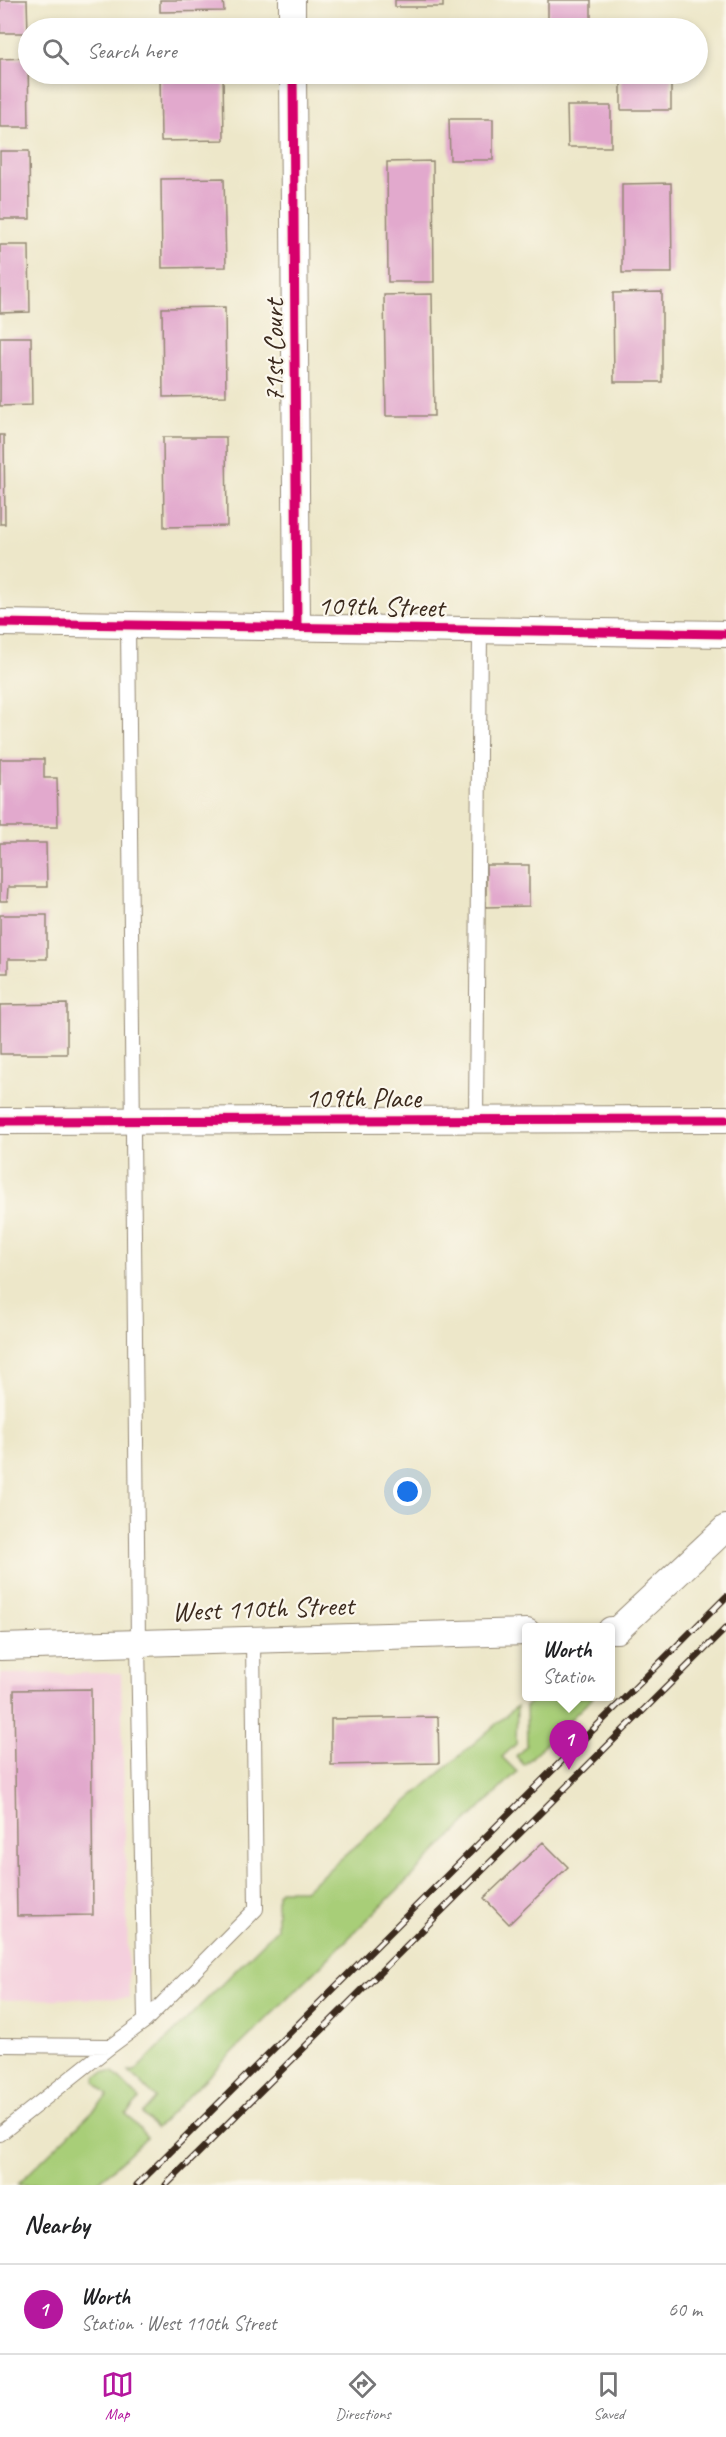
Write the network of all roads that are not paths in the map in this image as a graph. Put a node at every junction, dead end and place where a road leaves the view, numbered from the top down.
1 (292, 0) edge
2 (292, 18) edge
3 (293, 84) edge
4 (0, 623) edge
5 (128, 625) junction
6 (297, 627) junction
7 (480, 630) junction
8 (726, 634) edge
9 (476, 1119) junction
10 (726, 1119) edge
11 (133, 1120) junction
12 (0, 1121) edge
13 (726, 1528) edge
14 (615, 1629) edge
15 (522, 1632) edge
16 (253, 1640) junction
17 (138, 1643) junction
18 (0, 1647) edge
19 (145, 2021) junction
20 (0, 2045) edge
21 (111, 2046) junction
22 (0, 2134) edge

1 - 2 street
3 - 6 street, 71st Court
4 - 5 street, 109th Street
5 - 6 street, 109th Street
5 - 11 lane
6 - 7 street, 109th Street
7 - 8 street, 109th Street
7 - 9 lane
9 - 10 street, 109th Place
9 - 11 street, 109th Place
11 - 12 street, 109th Place
11 - 17 lane
13 - 14 street
15 - 16 street, West 110th Street
16 - 17 street, West 110th Street
16 - 19 lane
17 - 18 street, West 110th Street
17 - 19 lane
19 - 21 lane
20 - 21 lane
21 - 22 lane

